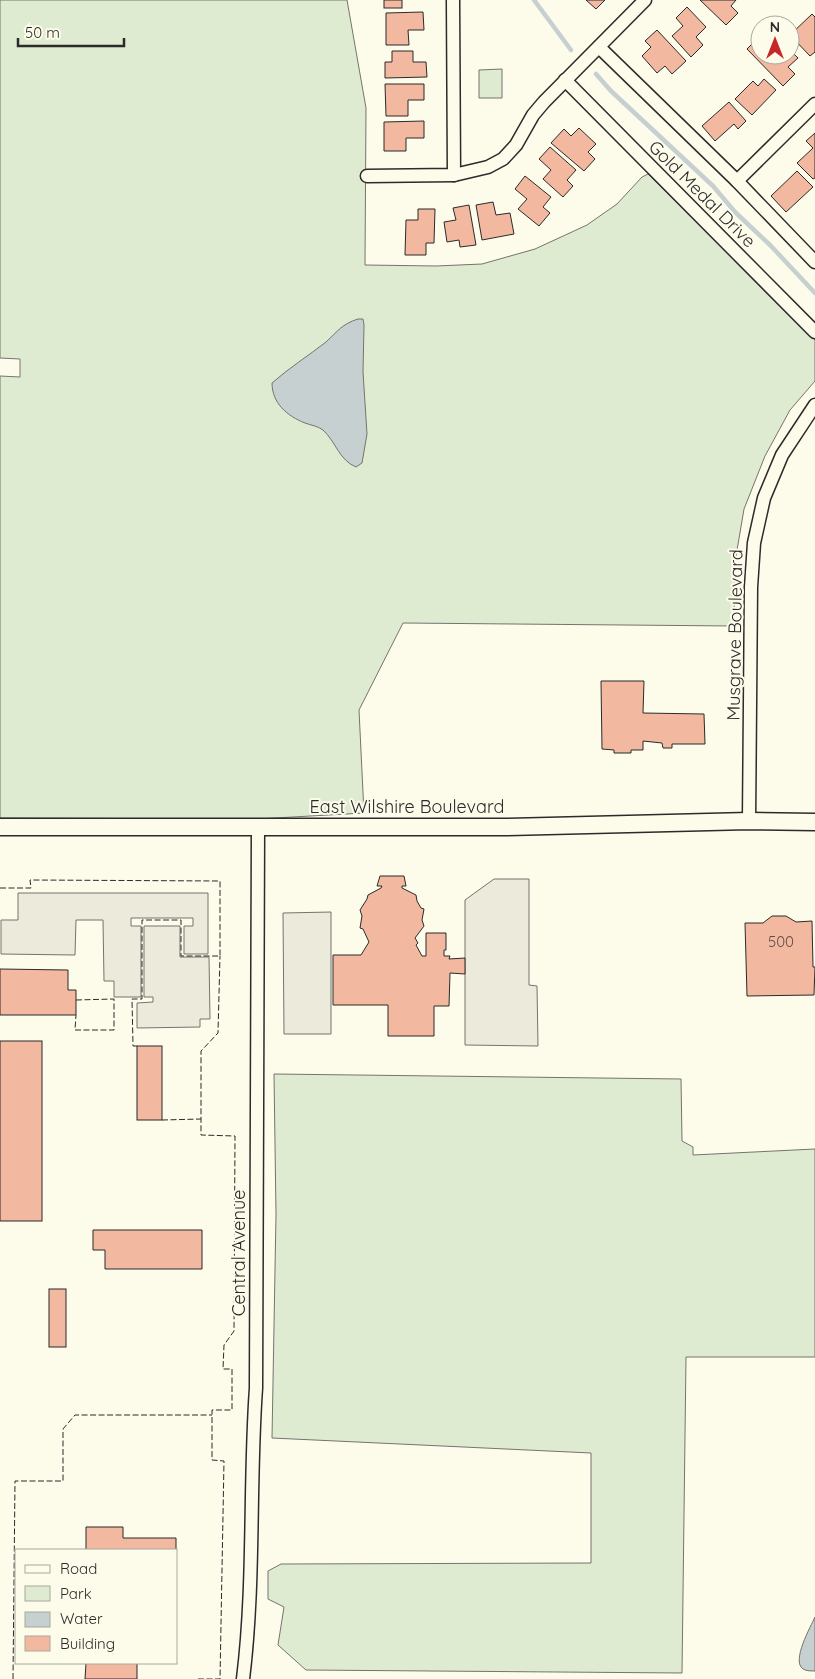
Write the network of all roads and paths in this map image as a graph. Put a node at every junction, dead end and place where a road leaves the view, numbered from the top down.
1 (453, 0) edge
2 (645, 0) edge
3 (599, 47) junction
4 (565, 80) junction
5 (815, 104) edge
6 (454, 175) junction
7 (368, 176) dead end
8 (737, 181) junction
9 (815, 262) edge
10 (815, 332) edge
11 (815, 405) edge
12 (750, 821) junction
13 (815, 822) edge
14 (0, 827) edge
15 (258, 827) junction
16 (243, 1679) edge

1 - 6 street
2 - 3 street
3 - 4 street
3 - 8 street, Gold Medal Drive
4 - 6 street
4 - 10 street, Gold Medal Drive
5 - 8 street
6 - 7 street
8 - 9 street, Gold Medal Drive
11 - 12 street, Musgrave Boulevard
12 - 13 street, East Wilshire Boulevard
12 - 15 street, East Wilshire Boulevard
14 - 15 street, East Wilshire Boulevard
15 - 16 street, Central Avenue

